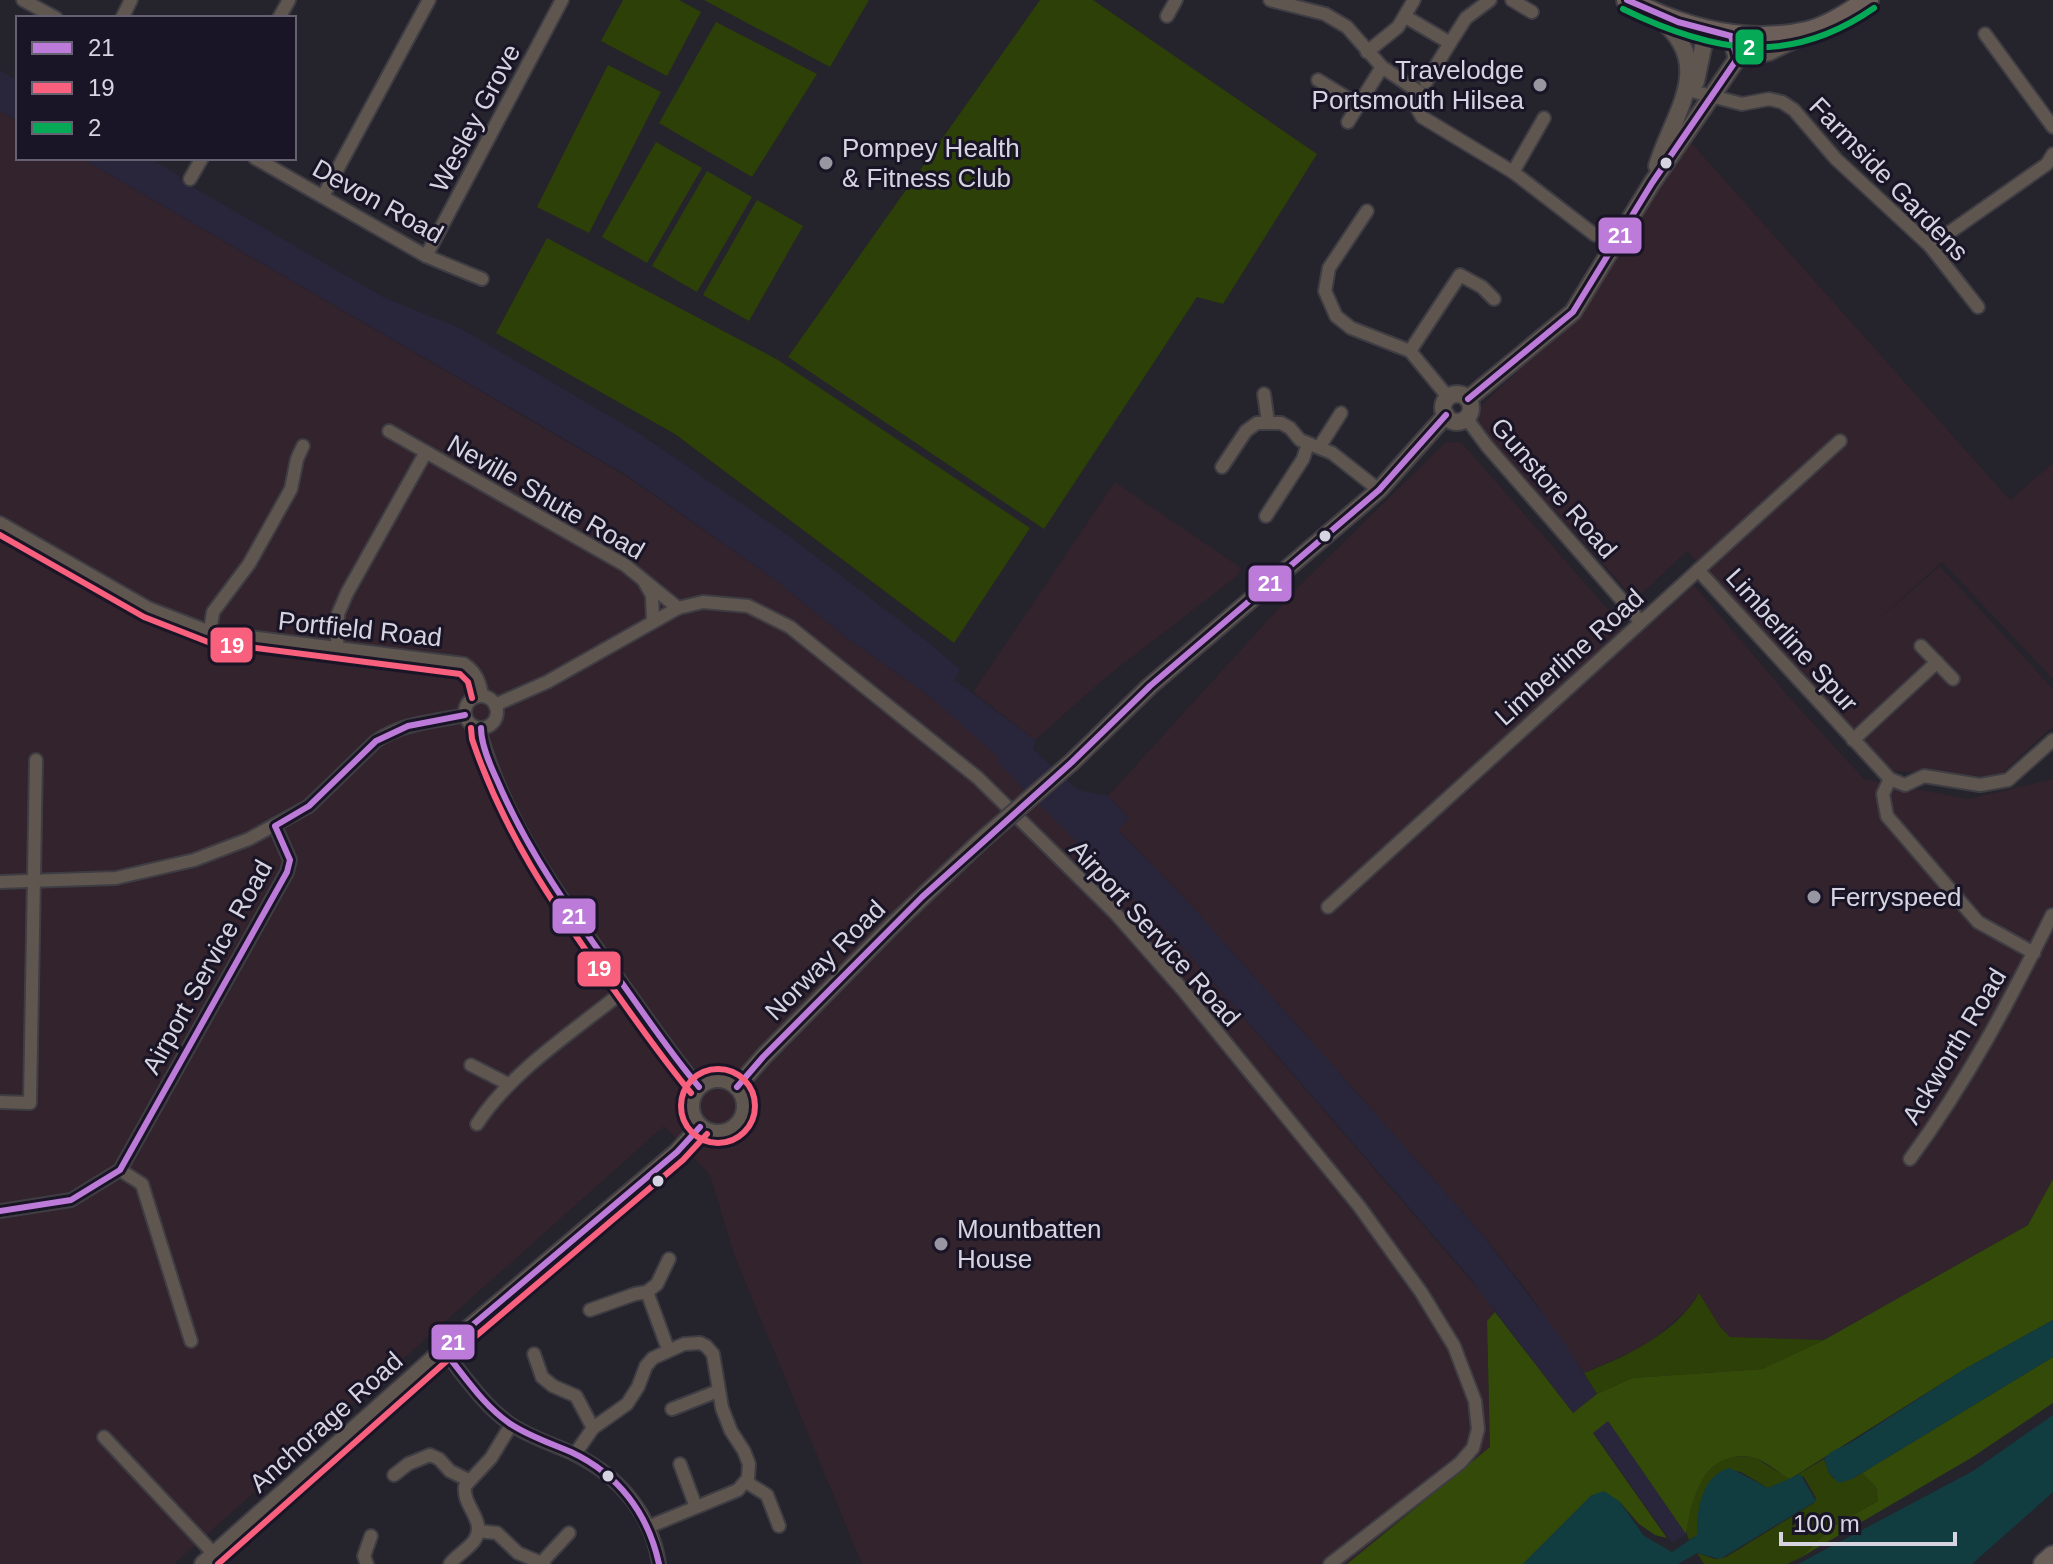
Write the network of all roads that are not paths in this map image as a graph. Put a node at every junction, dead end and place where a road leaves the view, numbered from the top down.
1 (23, 0) edge
2 (429, 0) edge
3 (562, 0) edge
4 (1176, 0) edge
5 (1270, 0) edge
6 (1414, 0) edge
7 (1490, 0) edge
8 (1512, 0) edge
9 (1627, 0) edge
10 (1868, 0) edge
11 (1294, 3) edge
12 (1532, 12) dead end
13 (1656, 15) junction
14 (52, 16) edge
15 (1167, 16) dead end
16 (1406, 17) junction
17 (1808, 32) junction
18 (1706, 33) junction
19 (1985, 34) dead end
20 (1731, 36) junction
21 (1450, 43) junction
22 (1367, 52) junction
23 (1737, 59) junction
24 (1382, 67) junction
25 (1318, 80) dead end
26 (1426, 82) dead end
27 (1691, 90) junction
28 (1712, 94) junction
29 (1359, 105) junction
30 (1544, 118) dead end
31 (1348, 122) dead end
32 (2053, 127) edge
33 (2053, 154) edge
34 (201, 160) edge
35 (259, 160) edge
36 (1513, 172) junction
37 (1654, 176) junction
38 (190, 179) dead end
39 (323, 196) junction
40 (1367, 211) dead end
41 (1595, 235) dead end
42 (1930, 246) junction
43 (426, 256) junction
44 (482, 279) dead end
45 (1494, 299) dead end
46 (1978, 307) dead end
47 (1410, 351) junction
48 (1264, 394) dead end
49 (1448, 397) junction
50 (1468, 399) junction
51 (1341, 413) dead end
52 (1446, 415) junction
53 (1467, 419) junction
54 (1268, 422) junction
55 (389, 431) dead end
56 (1840, 441) dead end
57 (1314, 445) junction
58 (303, 446) dead end
59 (426, 452) junction
60 (1222, 467) dead end
61 (1379, 490) junction
62 (1266, 516) dead end
63 (0, 523) edge
64 (1698, 570) junction
65 (643, 580) junction
66 (678, 608) junction
67 (653, 622) junction
68 (1641, 622) junction
69 (210, 632) junction
70 (1921, 646) dead end
71 (337, 648) junction
72 (1937, 662) junction
73 (1953, 679) dead end
74 (482, 696) junction
75 (495, 705) junction
76 (465, 715) junction
77 (481, 728) junction
78 (1853, 740) junction
79 (2053, 740) edge
80 (36, 760) dead end
81 (1890, 779) junction
82 (275, 826) junction
83 (0, 882) edge
84 (35, 883) junction
85 (1328, 907) dead end
86 (2052, 915) edge
87 (2034, 953) junction
88 (626, 989) junction
89 (471, 1065) dead end
90 (508, 1084) junction
91 (699, 1087) junction
92 (737, 1087) junction
93 (0, 1102) edge
94 (477, 1124) dead end
95 (700, 1127) junction
96 (1910, 1159) dead end
97 (120, 1170) junction
98 (0, 1211) edge
99 (669, 1259) dead end
100 (647, 1292) junction
101 (590, 1310) dead end
102 (191, 1341) dead end
103 (668, 1349) junction
104 (443, 1350) junction
105 (534, 1354) dead end
106 (718, 1391) junction
107 (672, 1409) dead end
108 (511, 1425) junction
109 (593, 1428) junction
110 (104, 1437) dead end
111 (575, 1454) junction
112 (680, 1464) dead end
113 (394, 1475) dead end
114 (468, 1480) junction
115 (746, 1482) junction
116 (696, 1507) junction
117 (779, 1526) dead end
118 (648, 1527) junction
119 (478, 1531) junction
120 (569, 1533) dead end
121 (371, 1536) dead end
122 (2053, 1556) edge
123 (208, 1559) edge
124 (543, 1563) edge
125 (367, 1564) edge
126 (450, 1564) edge
127 (659, 1564) edge
128 (1330, 1564) edge
129 (2044, 1564) edge

1 - 14 street
2 - 39 street
3 - 43 street, Wesley Grove
4 - 15 street
5 - 11 street
6 - 16 street
7 - 21 street
8 - 12 street
9 - 13 main road
10 - 17 main road
11 - 22 street
13 - 18 main road
13 - 27 street
16 - 21 street
16 - 22 street
17 - 20 main road
17 - 23 street
18 - 20 main road
18 - 27 street
19 - 32 street
20 - 23 street
21 - 26 street
22 - 24 street
23 - 28 street
24 - 29 street
24 - 36 street
25 - 29 street
27 - 28 street, Farmside Gardens
27 - 37 street
28 - 37 street
28 - 42 street, Farmside Gardens
29 - 31 street
30 - 36 street
33 - 42 street
34 - 38 street
35 - 39 street, Devon Road
36 - 41 street
37 - 50 street
39 - 43 street, Devon Road
40 - 47 street
42 - 46 street, Farmside Gardens
43 - 44 street, Devon Road
45 - 47 street
47 - 49 street
48 - 54 street
49 - 50 street
49 - 52 street
50 - 53 street
51 - 57 street
52 - 53 street
52 - 61 street, Norway Road
53 - 68 street, Gunstore Road
54 - 57 street
54 - 60 street
55 - 59 street, Neville Shute Road
56 - 64 street, Limberline Road
57 - 61 street
57 - 62 street
58 - 69 street
59 - 65 street, Neville Shute Road
59 - 71 street, Neville Shute Road
61 - 92 street, Norway Road, bridge
63 - 69 street, Portfield Road
64 - 68 street, Limberline Road
64 - 78 street, Limberline Spur
65 - 66 street, Neville Shute Road
65 - 67 street, Neville Shute Road
66 - 67 street, Airport Service Road
66 - 128 street, Airport Service Road
67 - 75 street, Airport Service Road
68 - 85 street, Limberline Road
69 - 71 street, Portfield Road
70 - 72 street
71 - 74 street, Portfield Road
72 - 73 street
72 - 78 street, Limberline Spur
74 - 75 street
74 - 76 street
75 - 77 street
76 - 77 street
76 - 82 street, Airport Service Road
77 - 88 street
78 - 81 street, Limberline Spur
79 - 81 street
80 - 84 street
81 - 87 street, Ackworth Road
82 - 84 street
82 - 97 street, Airport Service Road
83 - 84 street
84 - 93 street
86 - 87 street, Ackworth Road
87 - 96 street, Ackworth Road
88 - 90 street
88 - 91 street
89 - 90 street
90 - 94 street
91 - 92 street
91 - 95 street
92 - 95 street
95 - 104 street, Anchorage Road
97 - 98 street, Airport Service Road
97 - 102 street
99 - 100 street
100 - 101 street
100 - 103 street
103 - 106 street
103 - 109 street
104 - 108 street
104 - 123 street, Anchorage Road
105 - 109 street
106 - 107 street
106 - 115 street
108 - 111 street
108 - 114 street
109 - 111 street
110 - 123 street
111 - 118 street
112 - 116 street
113 - 114 street
114 - 119 street
115 - 116 street
115 - 117 street
116 - 118 street
118 - 127 street
119 - 124 street
119 - 126 street
120 - 124 street
121 - 125 street
122 - 129 highway

